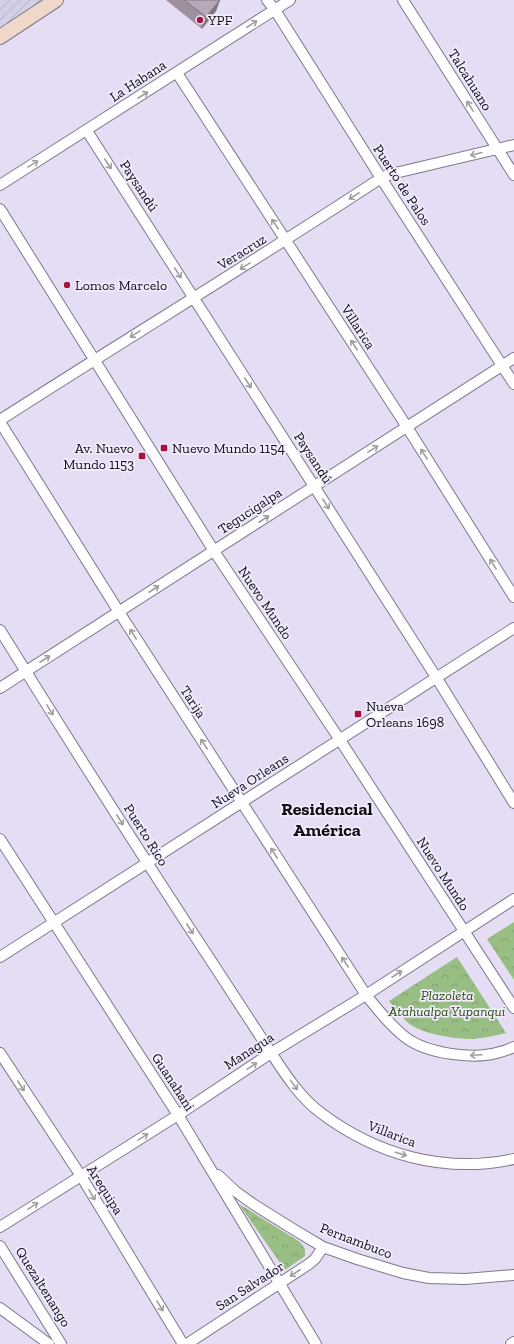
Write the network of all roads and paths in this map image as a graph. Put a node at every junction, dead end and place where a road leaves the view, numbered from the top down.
1 (56, 0) edge
2 (267, 0) edge
3 (290, 0) edge
4 (403, 0) edge
5 (274, 10) junction
6 (0, 37) edge
7 (177, 73) junction
8 (87, 131) junction
9 (514, 145) edge
10 (497, 148) junction
11 (514, 175) edge
12 (381, 178) junction
13 (0, 185) edge
14 (0, 209) edge
15 (286, 241) junction
16 (194, 298) junction
17 (514, 358) edge
18 (94, 359) junction
19 (502, 366) junction
20 (514, 384) edge
21 (0, 421) edge
22 (407, 427) junction
23 (314, 486) junction
24 (214, 551) junction
25 (514, 597) edge
26 (119, 612) junction
27 (514, 628) edge
28 (0, 630) edge
29 (26, 671) junction
30 (436, 677) junction
31 (0, 688) edge
32 (340, 740) junction
33 (242, 803) junction
34 (514, 803) edge
35 (0, 839) edge
36 (147, 863) junction
37 (514, 899) edge
38 (54, 923) junction
39 (463, 931) junction
40 (0, 957) edge
41 (366, 995) junction
42 (514, 1008) edge
43 (514, 1047) edge
44 (0, 1053) edge
45 (271, 1053) junction
46 (178, 1115) junction
47 (514, 1159) edge
48 (209, 1167) junction
49 (80, 1176) junction
50 (0, 1227) edge
51 (0, 1246) edge
52 (323, 1247) junction
53 (514, 1275) edge
54 (279, 1284) junction
55 (0, 1308) edge
56 (514, 1342) edge
57 (49, 1344) edge
58 (61, 1344) edge
59 (183, 1344) edge
60 (187, 1344) edge
61 (316, 1344) edge
62 (511, 1344) edge

1 - 6 main road
2 - 5 street, Puerto de Palos
3 - 5 street, La Habana
10 -> 4 street, Talcahuano
7 -> 5 street, La Habana
5 - 12 street, Puerto de Palos
8 -> 7 street, La Habana
15 -> 7 street, Villarica
13 -> 8 street, La Habana
8 -> 16 street, Paysandú
9 - 10 street, Veracruz
10 - 11 street, Talcahuano
10 -> 12 street, Veracruz
12 -> 15 street, Veracruz
12 - 19 street, Puerto de Palos
14 - 18 street, Nuevo Mundo
15 -> 16 street, Veracruz
22 -> 15 street, Villarica
16 -> 18 street, Veracruz
16 -> 23 street, Paysandú
17 - 19 street, Tegucigalpa
18 - 21 street, Veracruz
18 - 24 street, Nuevo Mundo
19 - 20 street, Puerto de Palos
19 - 22 street, Tegucigalpa
21 - 26 street, Tarija
23 -> 22 street, Tegucigalpa
25 -> 22 street, Villarica
24 -> 23 street, Tegucigalpa
23 -> 30 street, Paysandú
26 -> 24 street, Tegucigalpa
24 - 32 street, Nuevo Mundo
29 -> 26 street, Tegucigalpa
33 -> 26 street, Tarija
27 - 30 street, Nueva Orleans
28 - 29 street, Puerto Rico
29 - 31 street, Tegucigalpa
29 -> 36 street, Puerto Rico
30 - 32 street, Nueva Orleans
30 - 34 street, Paysandú
32 - 33 street, Nueva Orleans
32 - 39 street, Nuevo Mundo
33 - 36 street, Nueva Orleans
41 -> 33 street, Tarija
35 - 38 street, Guanahani
36 - 38 street, Nueva Orleans
36 -> 45 street, Puerto Rico
37 - 39 street, Managua
38 - 40 street, Nueva Orleans
38 - 46 street, Guanahani
41 -> 39 street, Managua
39 - 42 street, Nuevo Mundo
43 -> 41 street
41 - 45 street, Managua
44 -> 49 street, Arequipa
46 -> 45 street, Managua
45 -> 47 street, Villarica
46 - 48 street, Guanahani
49 -> 46 street, Managua
48 - 52 street, Pernambuco
48 - 54 street, Guanahani
50 -> 49 street, Managua
49 -> 59 street, Arequipa
51 - 58 street, Quezaltenango
52 - 53 street, Pernambuco
52 -> 54 street, San Salvador
54 - 60 street, San Salvador
54 - 61 street, Guanahani
55 - 57 street
56 - 62 street

